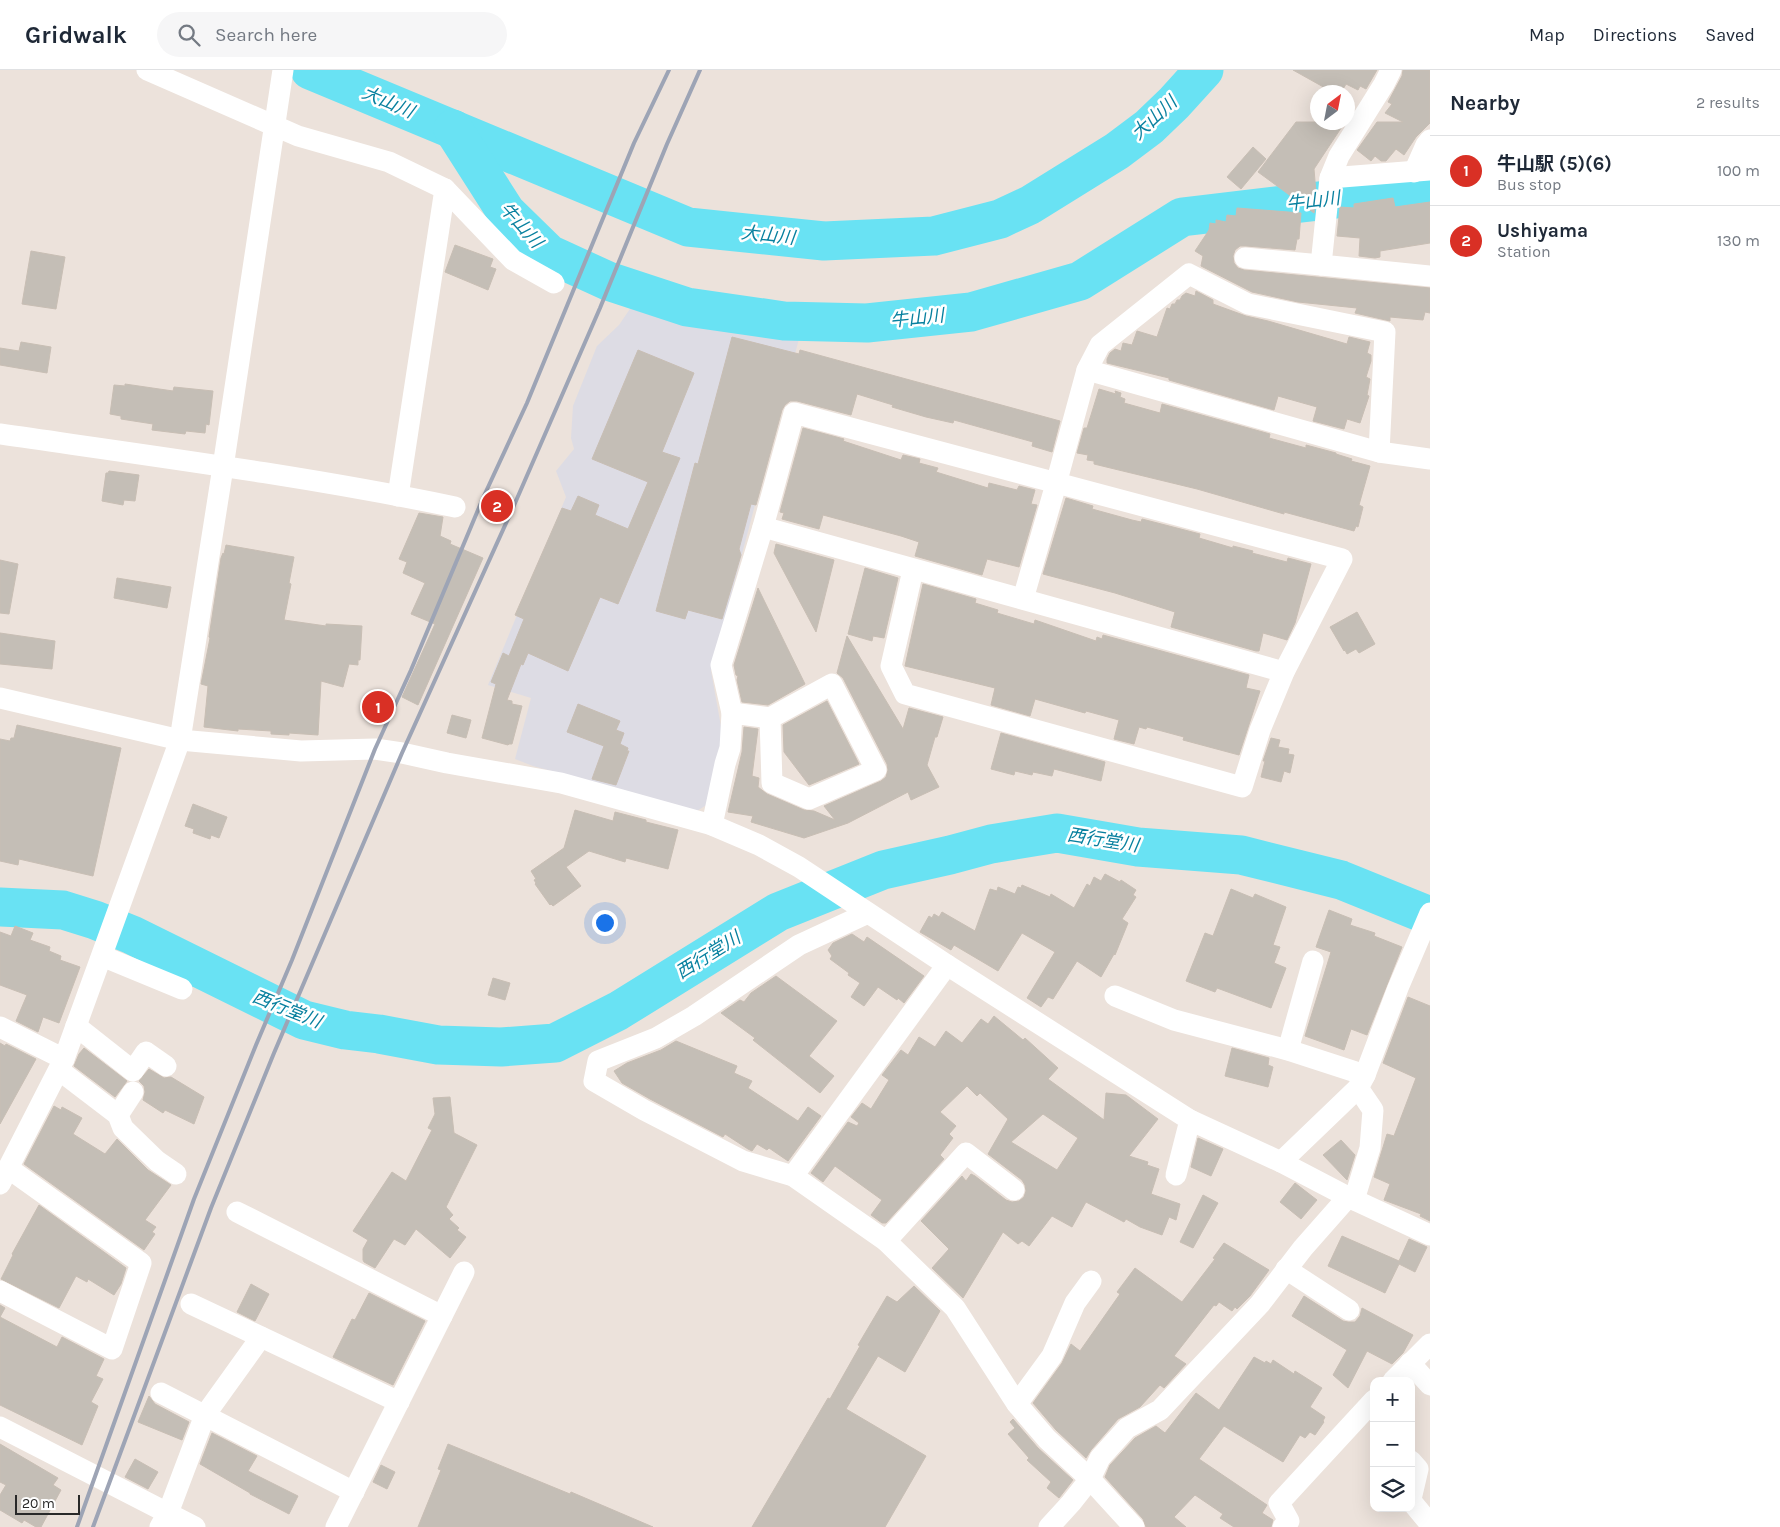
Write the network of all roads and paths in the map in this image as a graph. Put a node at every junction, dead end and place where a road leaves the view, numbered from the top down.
1 (147, 70) edge
2 (283, 70) edge
3 (1391, 70) edge
4 (275, 118) junction
5 (1430, 140) edge
6 (1422, 171) edge
7 (1330, 179) junction
8 (445, 189) junction
9 (1245, 258) dead end
10 (1321, 265) junction
11 (1430, 276) edge
12 (554, 283) dead end
13 (1086, 370) junction
14 (0, 434) edge
15 (1379, 452) junction
16 (1430, 459) edge
17 (223, 467) junction
18 (1056, 484) junction
19 (398, 496) junction
20 (455, 507) dead end
21 (763, 527) junction
22 (913, 570) junction
23 (1022, 599) junction
24 (1284, 672) junction
25 (0, 698) edge
26 (732, 713) junction
27 (770, 718) junction
28 (180, 740) junction
29 (712, 825) junction
30 (863, 910) junction
31 (1430, 913) edge
32 (1424, 937) edge
33 (104, 951) junction
34 (1313, 961) dead end
35 (947, 965) junction
36 (182, 989) dead end
37 (1115, 996) dead end
38 (76, 1026) junction
39 (0, 1027) edge
40 (1288, 1050) junction
41 (62, 1064) junction
42 (166, 1066) dead end
43 (1362, 1082) junction
44 (133, 1092) dead end
45 (118, 1116) junction
46 (1190, 1120) junction
47 (1281, 1162) junction
48 (176, 1174) dead end
49 (1176, 1175) dead end
50 (4, 1176) edge
51 (793, 1176) junction
52 (1014, 1190) dead end
53 (1351, 1199) junction
54 (238, 1212) dead end
55 (1430, 1235) edge
56 (886, 1241) junction
57 (1286, 1269) junction
58 (464, 1272) dead end
59 (1090, 1281) dead end
60 (0, 1291) edge
61 (192, 1304) dead end
62 (1349, 1310) dead end
63 (442, 1316) junction
64 (261, 1337) junction
65 (1430, 1344) edge
66 (1410, 1363) junction
67 (1397, 1377) edge
68 (1430, 1385) edge
69 (161, 1392) dead end
70 (399, 1402) junction
71 (1017, 1404) junction
72 (1370, 1409) edge
73 (205, 1415) junction
74 (0, 1427) edge
75 (1415, 1466) edge
76 (1090, 1479) junction
77 (1415, 1482) edge
78 (354, 1492) junction
79 (1415, 1505) edge
80 (164, 1520) edge
81 (1430, 1524) edge
82 (195, 1527) edge
83 (336, 1527) edge
84 (1049, 1527) edge
85 (1134, 1527) edge
86 (1283, 1527) edge

1 - 4 street
2 - 4 street
3 - 7 street
4 - 8 street
4 - 17 street
5 - 6 street
6 - 7 street
7 - 10 street
8 - 12 street
8 - 19 street
9 - 10 street
10 - 11 street
13 - 15 street
13 - 15 street
13 - 18 street
14 - 17 street
15 - 16 street
17 - 19 street
17 - 28 street
18 - 21 street
18 - 23 street
18 - 24 street
19 - 20 street
21 - 22 street
21 - 26 street
22 - 23 street
22 - 24 street
23 - 24 street
25 - 28 street
26 - 27 street
26 - 29 street
27 - 27 street
28 - 29 street
28 - 33 street
29 - 30 street
30 - 35 street
30 - 51 street
31 - 32 street
32 - 43 street
33 - 36 street
33 - 38 street
34 - 40 street
35 - 46 street
35 - 51 street
37 - 40 street
38 - 41 street
38 - 42 street
39 - 41 street
40 - 43 street
41 - 45 street
41 - 50 street
43 - 47 street
43 - 53 street
44 - 45 street
45 - 48 street
46 - 47 street
46 - 49 street
47 - 53 street
50 - 60 street
51 - 56 street
52 - 56 street
53 - 55 street
53 - 57 street
54 - 63 street
56 - 71 street
57 - 62 street
57 - 76 street
58 - 63 street
59 - 71 street
61 - 64 street
63 - 70 street
64 - 70 street
64 - 73 street
65 - 66 street
66 - 67 street
66 - 68 street
69 - 73 street
70 - 78 street
71 - 76 street
72 - 86 street
73 - 78 street
73 - 80 street
74 - 80 street
75 - 77 street
76 - 84 street
76 - 85 street
78 - 83 street
79 - 81 street
80 - 82 street

